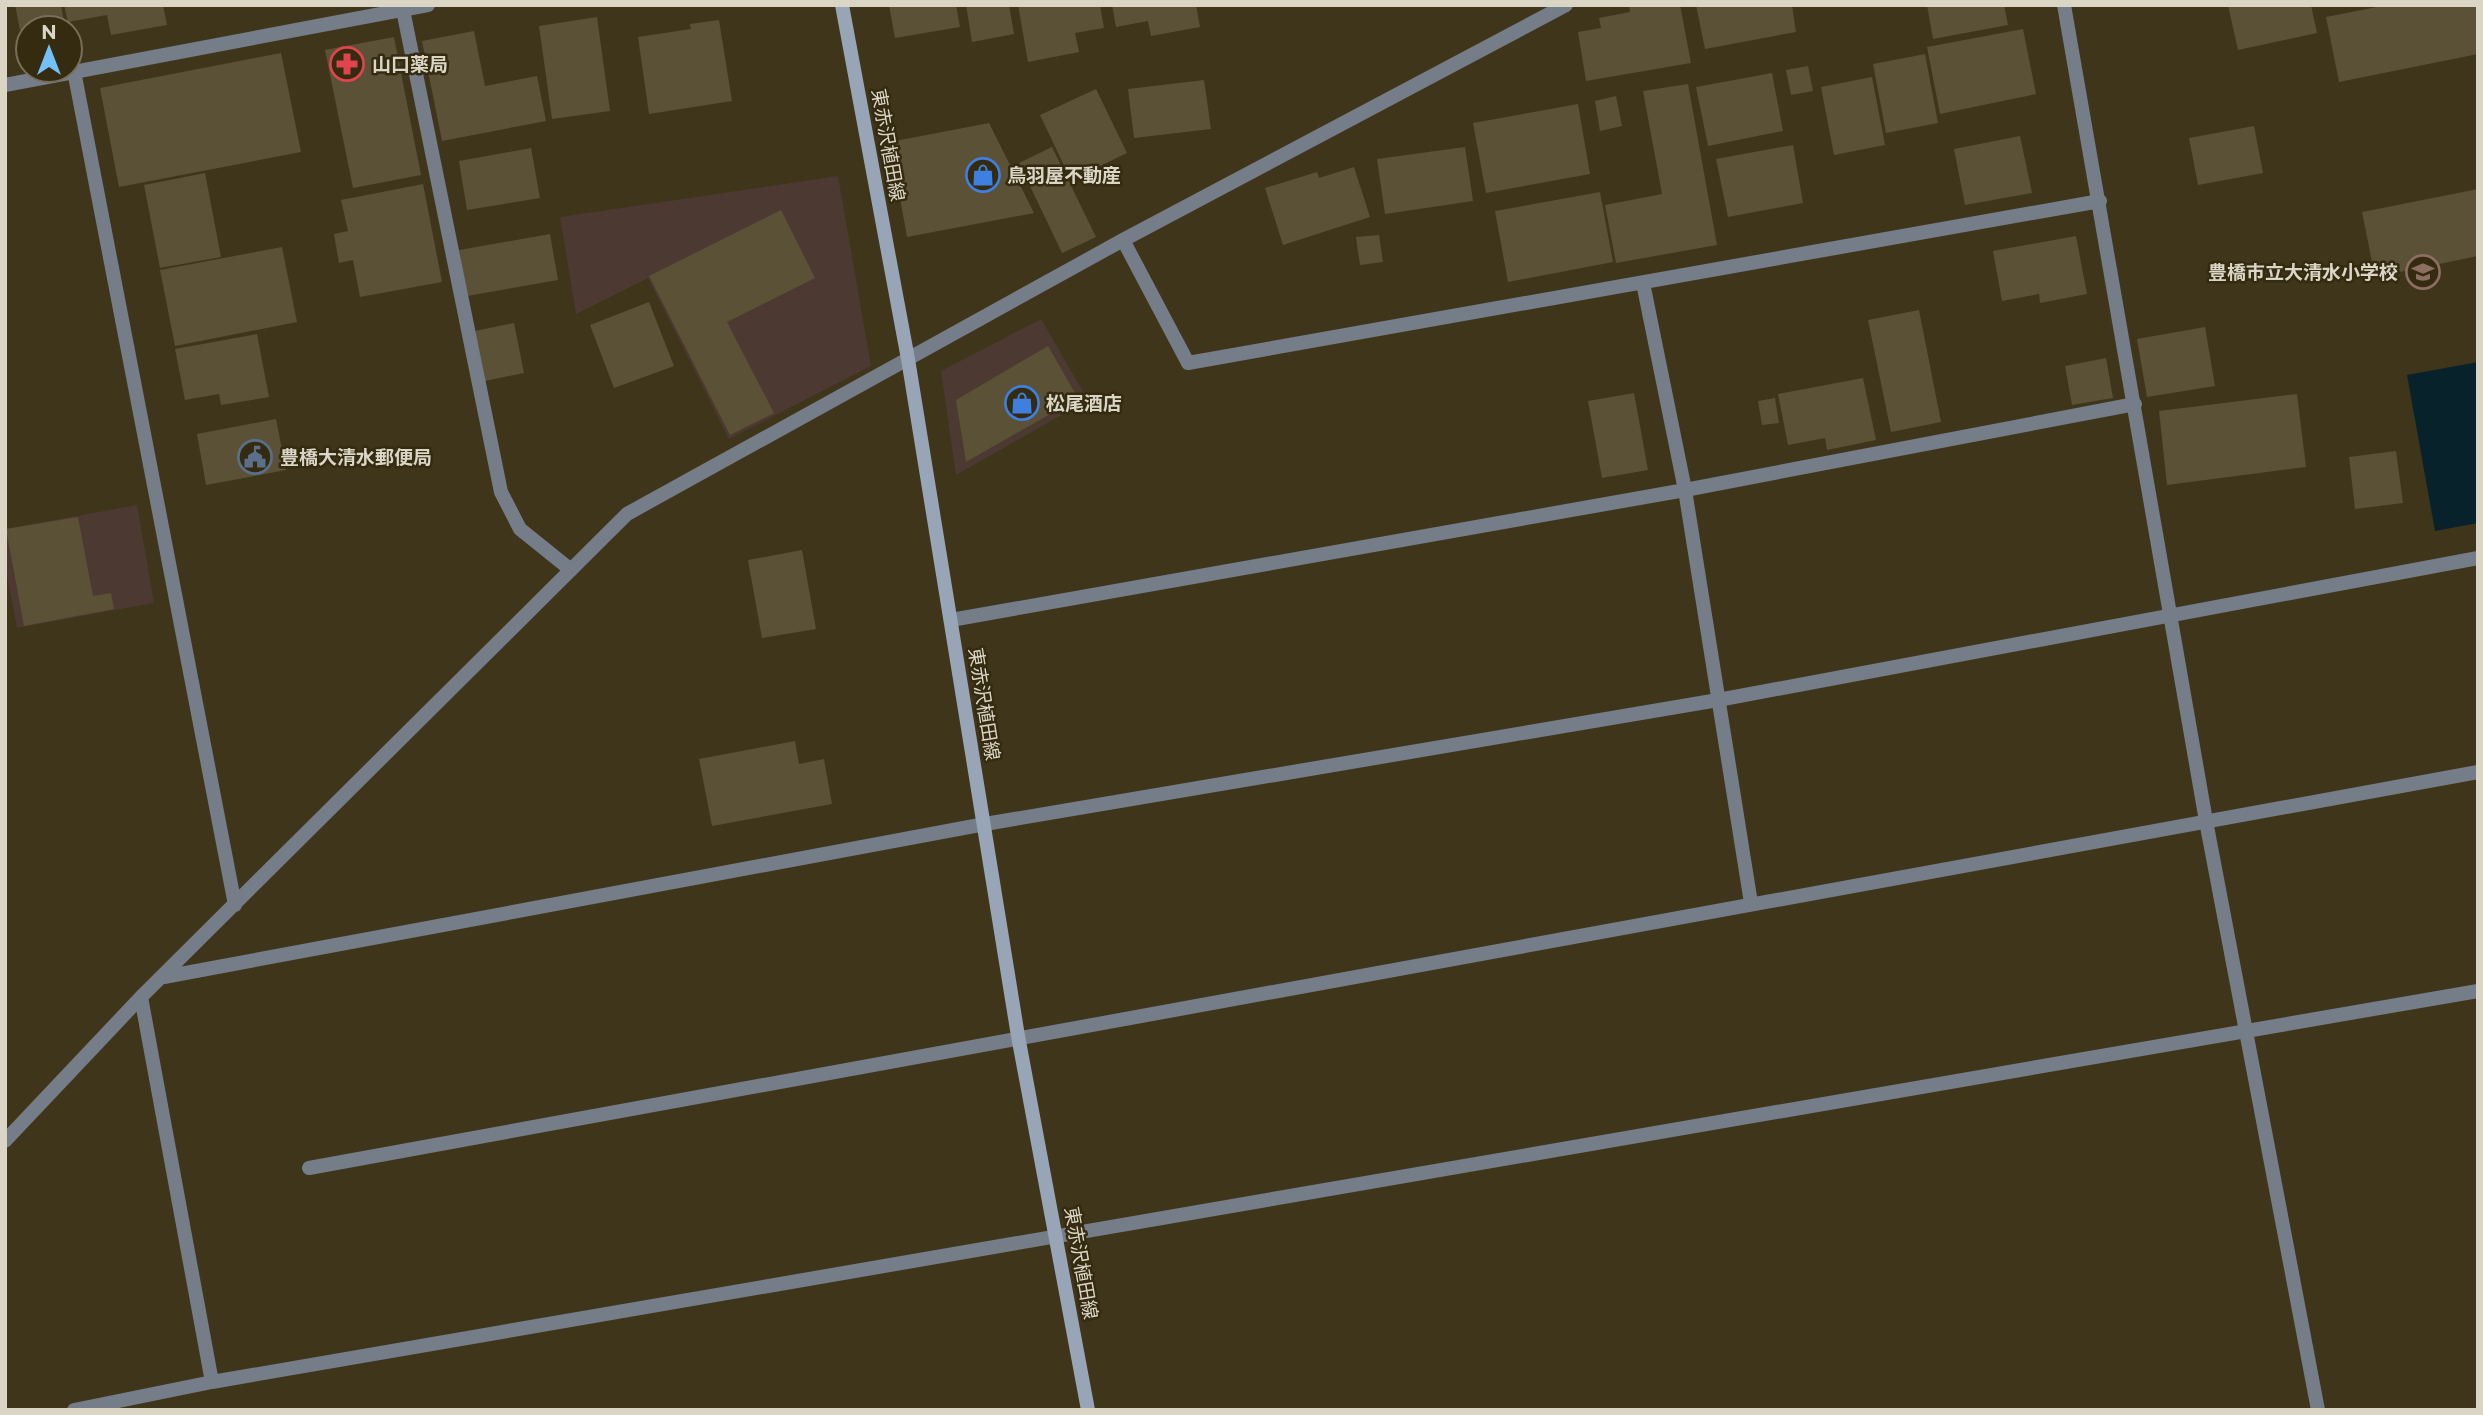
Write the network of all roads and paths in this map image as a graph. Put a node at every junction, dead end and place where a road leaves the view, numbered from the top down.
1 (428, 5) edge
2 (842, 5) edge
3 (1566, 5) edge
4 (2064, 5) edge
5 (403, 10) junction
6 (84, 69) edge
7 (77, 84) edge
8 (2100, 201) junction
9 (1124, 240) junction
10 (1643, 283) junction
11 (908, 359) junction
12 (2134, 404) junction
13 (1685, 489) junction
14 (2478, 558) edge
15 (571, 570) junction
16 (2172, 613) junction
17 (951, 620) junction
18 (1718, 700) junction
19 (2478, 772) edge
20 (2206, 821) junction
21 (985, 824) junction
22 (1751, 903) junction
23 (235, 905) junction
24 (164, 976) junction
25 (2478, 991) edge
26 (141, 996) junction
27 (2247, 1033) junction
28 (1018, 1036) junction
29 (5, 1141) edge
30 (309, 1168) dead end
31 (1057, 1237) junction
32 (212, 1382) junction
33 (74, 1410) edge
34 (1088, 1410) edge
35 (2318, 1410) edge

1 - 5 street
2 - 11 main road, 東赤沢植田線
3 - 9 street
4 - 8 street
5 - 6 street
5 - 15 street
7 - 23 street
8 - 10 street
8 - 12 street
9 - 10 street
9 - 11 street
10 - 13 street
11 - 15 street
11 - 17 main road, 東赤沢植田線
12 - 13 street
12 - 16 street
13 - 17 street
13 - 18 street
14 - 16 street
15 - 23 street
16 - 18 street
16 - 20 street
17 - 21 main road, 東赤沢植田線
18 - 21 street
18 - 22 street
19 - 20 street
20 - 22 street
20 - 27 street
21 - 24 street
21 - 28 main road, 東赤沢植田線
22 - 28 street
23 - 24 street
24 - 26 street
25 - 27 street
26 - 29 street
26 - 32 street
27 - 31 street
27 - 35 street
28 - 30 street
28 - 31 main road, 東赤沢植田線
31 - 32 street
31 - 34 main road, 東赤沢植田線
32 - 33 street

